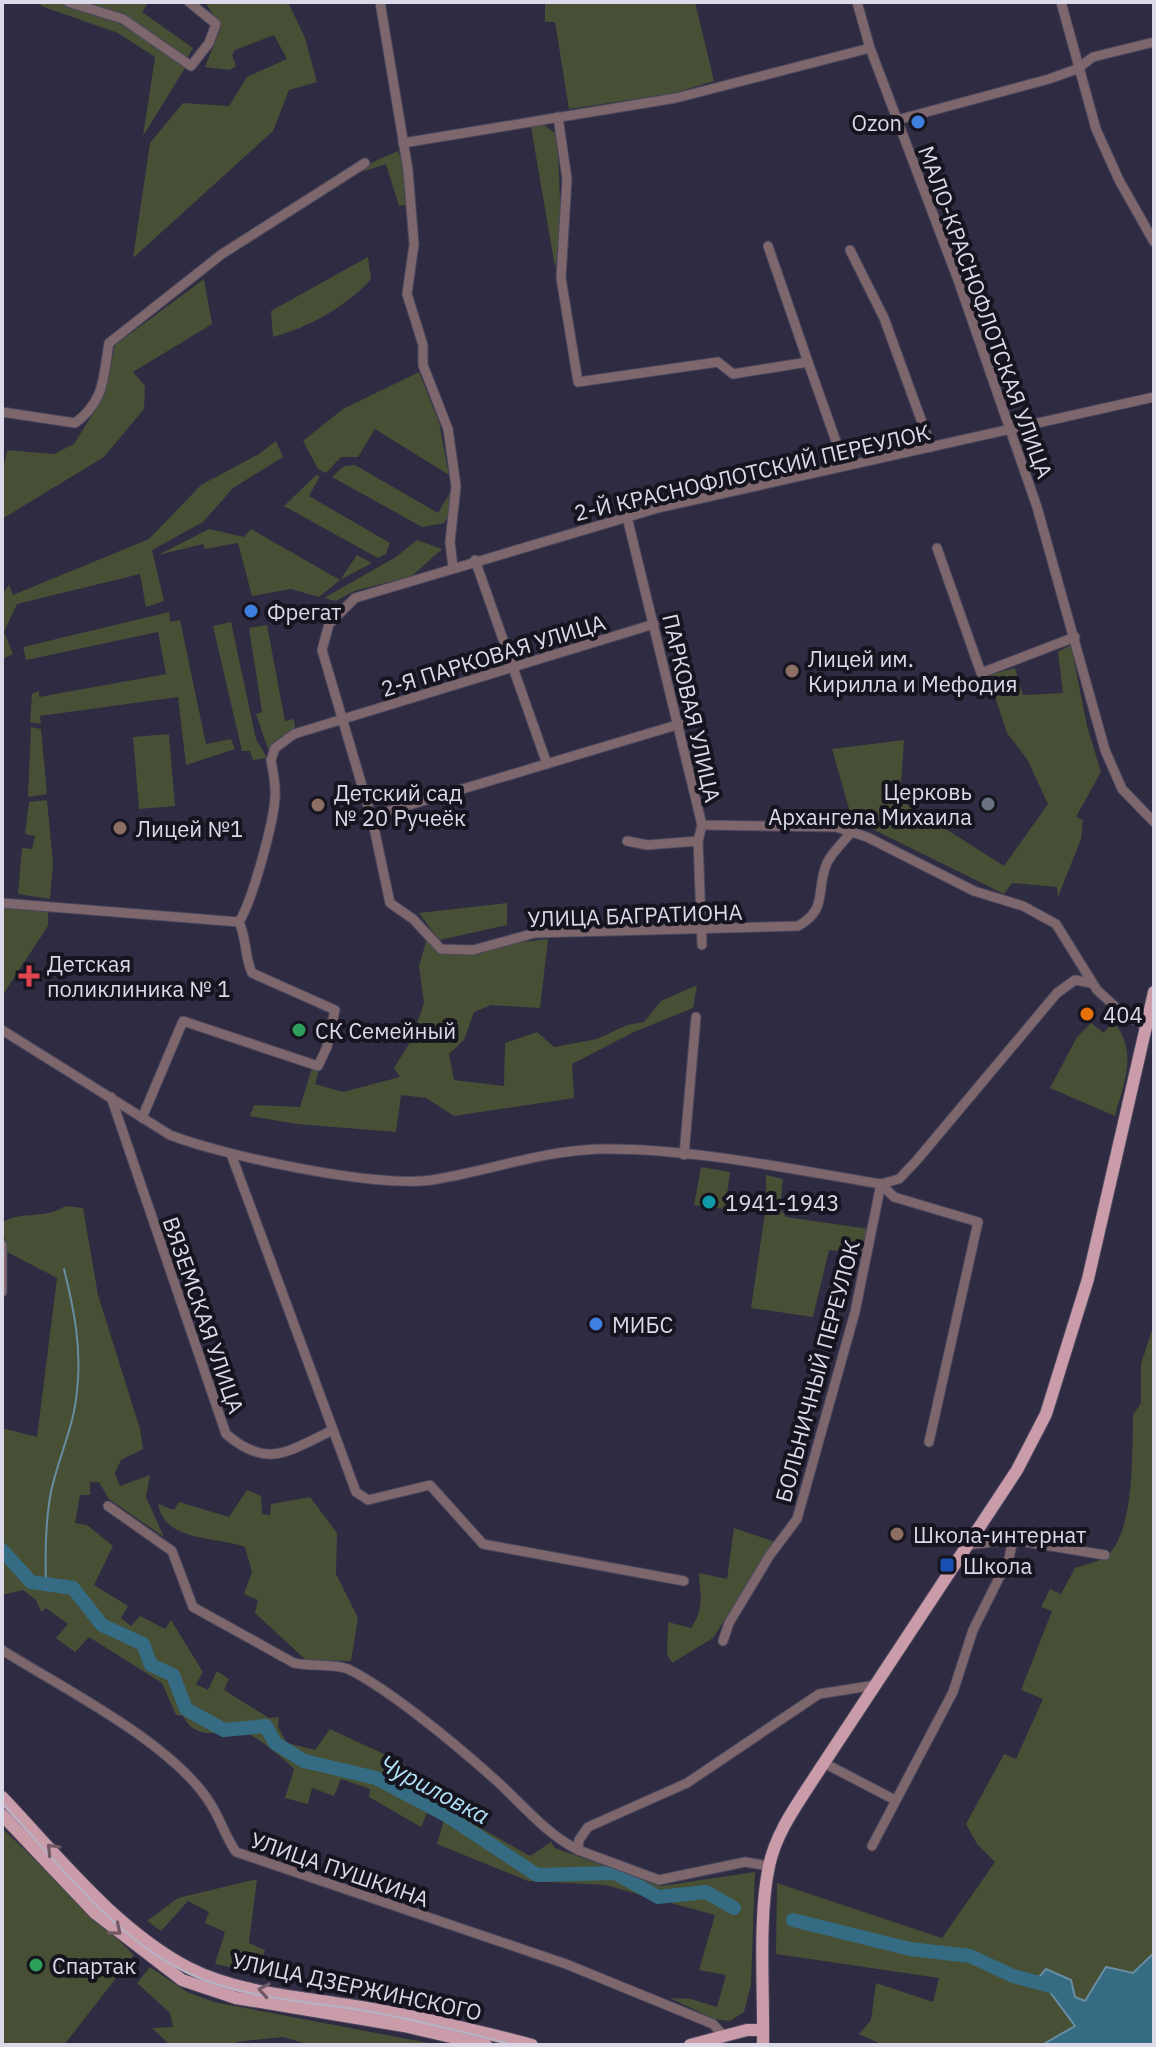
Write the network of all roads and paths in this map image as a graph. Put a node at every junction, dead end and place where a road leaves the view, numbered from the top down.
1 (68, 2) edge
2 (189, 2) edge
3 (380, 2) edge
4 (857, 2) edge
5 (1061, 2) edge
6 (1154, 42) edge
7 (870, 48) junction
8 (1077, 69) junction
9 (558, 117) junction
10 (897, 120) junction
11 (403, 143) junction
12 (365, 163) dead end
13 (1154, 242) edge
14 (768, 246) dead end
15 (850, 250) dead end
16 (808, 362) junction
17 (1154, 397) edge
18 (2, 412) edge
19 (1010, 428) junction
20 (931, 447) junction
21 (844, 464) junction
22 (627, 517) junction
23 (937, 548) dead end
24 (475, 560) junction
25 (453, 567) junction
26 (654, 624) junction
27 (1075, 637) junction
28 (514, 668) junction
29 (342, 720) junction
30 (680, 724) junction
31 (547, 764) junction
32 (369, 817) junction
33 (1154, 822) edge
34 (702, 825) junction
35 (851, 832) junction
36 (627, 841) dead end
37 (698, 841) junction
38 (2, 903) edge
39 (239, 922) junction
40 (701, 929) junction
41 (702, 945) dead end
42 (1091, 983) junction
43 (1154, 992) edge
44 (696, 1017) dead end
45 (1147, 1027) junction
46 (2, 1030) edge
47 (111, 1097) junction
48 (142, 1118) junction
49 (231, 1154) junction
50 (684, 1155) junction
51 (881, 1184) junction
52 (2, 1245) edge
53 (2, 1292) edge
54 (331, 1431) junction
55 (929, 1442) dead end
56 (108, 1506) dead end
57 (1013, 1540) junction
58 (967, 1545) junction
59 (1105, 1555) dead end
60 (684, 1581) dead end
61 (723, 1641) dead end
62 (2, 1650) edge
63 (876, 1685) junction
64 (824, 1763) junction
65 (2, 1797) edge
66 (895, 1800) junction
67 (2, 1815) edge
68 (872, 1846) dead end
69 (578, 1850) junction
70 (769, 1866) junction
71 (763, 2030) junction
72 (724, 2036) junction
73 (486, 2045) edge
74 (532, 2045) edge
75 (690, 2045) edge
76 (763, 2045) edge

1 - 2 street
3 - 11 street
4 - 7 street, МАЛО-КРАСНОФЛОТСКАЯ УЛИЦА
5 - 8 street
6 - 8 street
7 - 9 street
7 - 10 street, МАЛО-КРАСНОФЛОТСКАЯ УЛИЦА
8 - 10 street
8 - 13 street
9 - 11 street
9 - 16 street
10 - 19 street, МАЛО-КРАСНОФЛОТСКАЯ УЛИЦА
11 - 25 street
12 - 18 street
14 - 16 street
15 - 20 street
16 - 21 street
17 - 19 street, 2-Й КРАСНОФЛОТСКИЙ ПЕРЕУЛОК
19 - 20 street, 2-Й КРАСНОФЛОТСКИЙ ПЕРЕУЛОК
19 - 27 street, МАЛО-КРАСНОФЛОТСКАЯ УЛИЦА
20 - 21 street, 2-Й КРАСНОФЛОТСКИЙ ПЕРЕУЛОК
21 - 22 street, 2-Й КРАСНОФЛОТСКИЙ ПЕРЕУЛОК
22 - 24 street, 2-Й КРАСНОФЛОТСКИЙ ПЕРЕУЛОК
22 - 26 street, ПАРКОВАЯ УЛИЦА
23 - 27 street
24 - 25 street, 2-Й КРАСНОФЛОТСКИЙ ПЕРЕУЛОК
24 - 28 street
25 - 29 street, 2-Й КРАСНОФЛОТСКИЙ ПЕРЕУЛОК
26 - 28 street, 2-Я ПАРКОВАЯ УЛИЦА
26 - 30 street, ПАРКОВАЯ УЛИЦА
27 - 33 street, МАЛО-КРАСНОФЛОТСКАЯ УЛИЦА
28 - 29 street, 2-Я ПАРКОВАЯ УЛИЦА
28 - 31 street
29 - 32 street, УЛИЦА БАГРАТИОНА
29 - 39 street
30 - 31 street
30 - 34 street, ПАРКОВАЯ УЛИЦА
31 - 32 street
32 - 40 street, УЛИЦА БАГРАТИОНА
34 - 35 street, ПАРКОВАЯ УЛИЦА
34 - 37 street
35 - 40 street, УЛИЦА БАГРАТИОНА
35 - 42 street, ПАРКОВАЯ УЛИЦА
36 - 37 street
37 - 40 street
38 - 39 street
39 - 48 street
40 - 41 street
42 - 45 street, ПАРКОВАЯ УЛИЦА
42 - 51 street
43 - 45 main road
44 - 50 street
45 - 58 main road
46 - 47 street
47 - 48 street
47 - 54 street, ВЯЗЕМСКАЯ УЛИЦА
48 - 49 street
49 - 50 street
49 - 54 street
50 - 51 street
51 - 55 street
51 - 61 street, БОЛЬНИЧНЫЙ ПЕРЕУЛОК
52 - 53 street
54 - 60 street
56 - 69 street
57 - 58 street
57 - 59 street
57 - 66 street
58 - 63 main road
62 - 72 street, УЛИЦА ПУШКИНА
63 - 64 main road
63 - 69 street
64 - 66 street
64 - 70 main road
74 -> 65 main road, УЛИЦА ДЗЕРЖИНСКОГО
66 - 68 street
67 -> 73 main road, УЛИЦА ДЗЕРЖИНСКОГО
69 - 70 street
70 - 71 main road
71 - 72 main road
71 - 76 main road
72 - 75 main road

